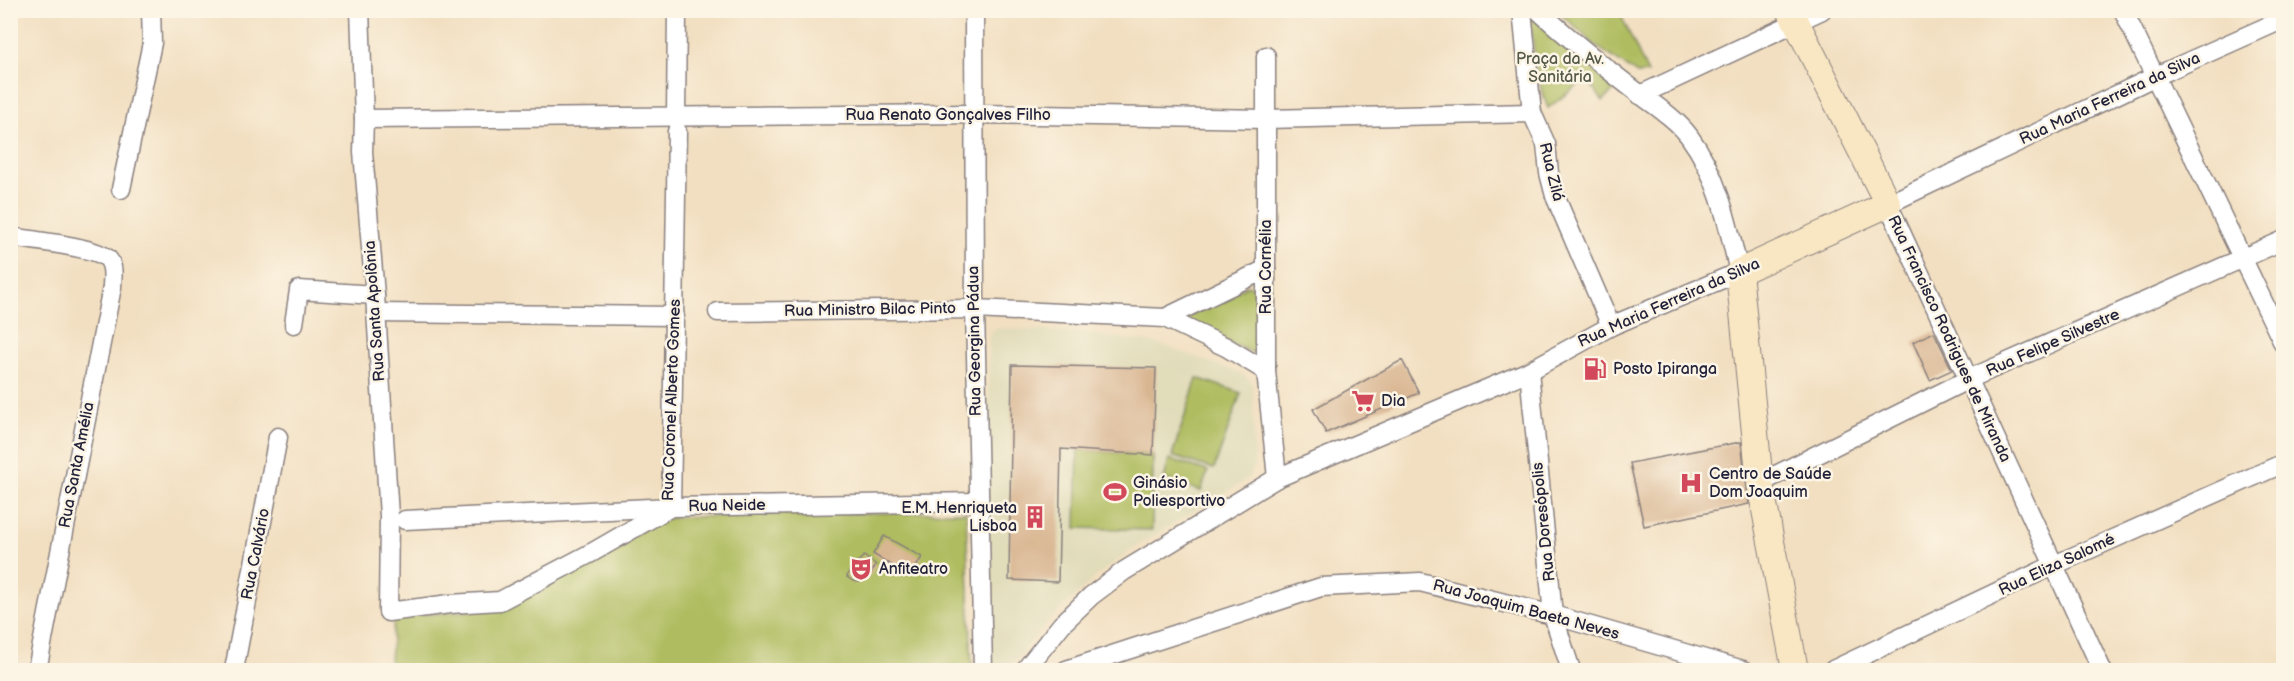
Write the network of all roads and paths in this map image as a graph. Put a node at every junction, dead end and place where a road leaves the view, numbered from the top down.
1 (151, 10) edge
2 (360, 10) edge
3 (677, 10) edge
4 (974, 10) edge
5 (1522, 10) edge
6 (1538, 10) edge
7 (1822, 10) edge
8 (2123, 10) edge
9 (1792, 17) edge
10 (2283, 19) edge
11 (1266, 56) dead end
12 (2156, 76) junction
13 (1640, 95) junction
14 (1532, 113) junction
15 (974, 114) junction
16 (364, 119) junction
17 (1266, 119) junction
18 (677, 123) junction
19 (121, 189) dead end
20 (1888, 204) junction
21 (10, 237) edge
22 (2283, 240) edge
23 (2242, 259) junction
24 (1266, 269) junction
25 (1739, 272) junction
26 (375, 295) junction
27 (975, 309) junction
28 (718, 312) dead end
29 (376, 313) junction
30 (675, 316) junction
31 (1165, 318) junction
32 (294, 324) dead end
33 (1611, 326) junction
34 (2283, 345) edge
35 (1266, 371) junction
36 (1529, 371) junction
37 (1969, 380) junction
38 (278, 437) dead end
39 (2283, 463) edge
40 (1276, 478) junction
41 (1760, 483) junction
42 (977, 502) junction
43 (671, 507) junction
44 (405, 520) dead end
45 (2052, 566) junction
46 (388, 612) joint
47 (1553, 615) junction
48 (37, 670) edge
49 (234, 670) edge
50 (982, 670) edge
51 (1025, 670) edge
52 (1066, 670) edge
53 (1571, 670) edge
54 (1743, 670) edge
55 (1795, 670) edge
56 (1833, 670) edge
57 (2102, 670) edge

1 - 19 street
2 - 16 street, Rua Santa Apolônia
3 - 18 street, Rua Coronel Alberto Gomes
4 - 15 street, Rua Georgina Pádua
5 - 14 street, Rua Zilá
6 - 13 street
7 - 9 street
8 - 12 street
9 - 13 street
9 - 20 street, Rua Francisco Rodrigues de Miranda
10 - 12 street, Rua Maria Ferreira da Silva
11 - 17 street, Rua Cornélia
12 - 20 street, Rua Maria Ferreira da Silva
12 - 23 street
13 - 25 street
14 - 17 street, Rua Renato Gonçalves Filho
14 - 33 street, Rua Zilá
15 - 17 street, Rua Renato Gonçalves Filho
15 - 18 street, Rua Renato Gonçalves Filho
15 - 27 street, Rua Georgina Pádua
16 - 18 street, Rua Renato Gonçalves Filho
16 - 26 street, Rua Santa Apolônia
17 - 24 street, Rua Cornélia
18 - 30 street, Rua Coronel Alberto Gomes
20 - 25 street, Rua Maria Ferreira da Silva
20 - 37 street, Rua Francisco Rodrigues de Miranda
21 - 48 street, Rua Santa Amélia
22 - 23 street, Rua Felipe Silvestre
23 - 34 street
23 - 37 street, Rua Felipe Silvestre
24 - 31 street, Rua Ministro Bilac Pinto
24 - 35 street, Rua Cornélia
25 - 33 street, Rua Maria Ferreira da Silva
25 - 41 street
26 - 29 street, Rua Santa Apolônia
26 - 32 street
27 - 28 street, Rua Ministro Bilac Pinto
27 - 31 street, Rua Ministro Bilac Pinto
27 - 42 street, Rua Georgina Pádua
29 - 30 street
29 - 46 street, Rua Santa Apolônia
30 - 43 street, Rua Coronel Alberto Gomes
31 - 35 street, Rua Ministro Bilac Pinto
33 - 36 street, Rua Maria Ferreira da Silva
35 - 40 street, Rua Cornélia
36 - 40 street, Rua Maria Ferreira da Silva
36 - 47 street, Rua Doresópolis
37 - 41 street, Rua Felipe Silvestre
37 - 45 street, Rua Francisco Rodrigues de Miranda
38 - 49 street, Rua Calvário
39 - 45 street, Rua Eliza Salomé
40 - 51 street, Rua Maria Ferreira da Silva
41 - 55 street
42 - 43 street, Rua Neide
42 - 50 street, Rua Georgina Pádua
43 - 44 street, Rua Neide
43 - 46 street, Rua Coronel Alberto Gomes
45 - 56 street, Rua Eliza Salomé
45 - 57 street, Rua Francisco Rodrigues de Miranda
47 - 52 street, Rua Joaquim Baeta Neves
47 - 53 street, Rua Doresópolis
47 - 54 street, Rua Joaquim Baeta Neves

